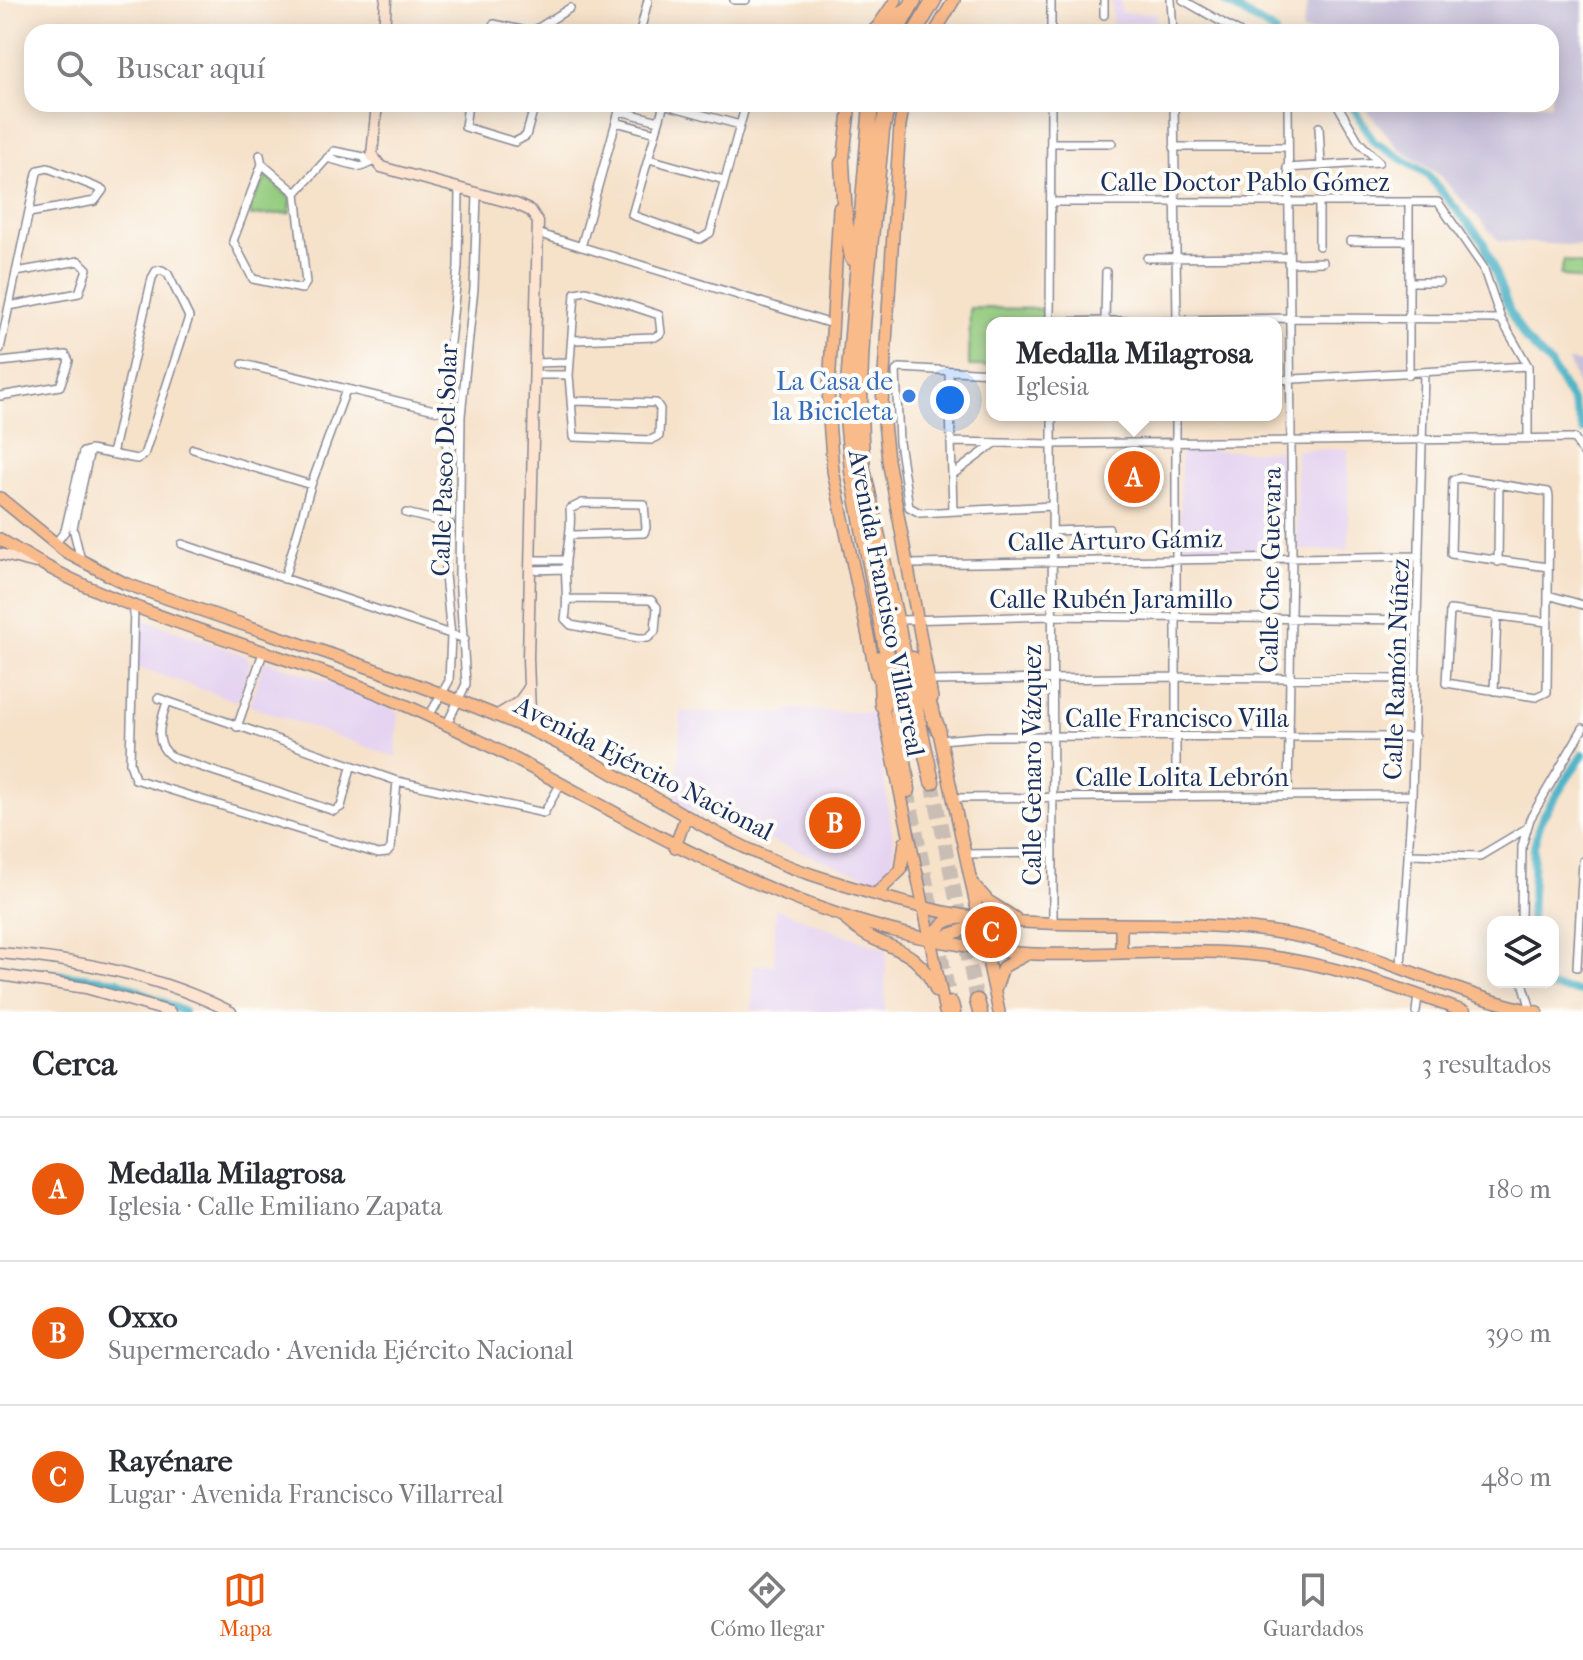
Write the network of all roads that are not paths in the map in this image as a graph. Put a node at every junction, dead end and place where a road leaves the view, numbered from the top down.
1 (386, 0) edge
2 (648, 0) edge
3 (734, 0) edge
4 (746, 0) edge
5 (934, 0) edge
6 (954, 0) edge
7 (1051, 0) edge
8 (1104, 0) edge
9 (1171, 0) edge
10 (1183, 0) edge
11 (906, 3) edge
12 (570, 8) dead end
13 (1104, 15) dead end
14 (384, 24) edge
15 (545, 24) edge
16 (642, 24) edge
17 (883, 24) edge
18 (899, 24) edge
19 (920, 24) edge
20 (940, 24) edge
21 (1051, 24) edge
22 (1172, 24) edge
23 (1225, 24) edge
24 (376, 112) edge
25 (467, 112) edge
26 (533, 112) edge
27 (619, 112) edge
28 (634, 112) edge
29 (662, 112) edge
30 (693, 112) edge
31 (744, 112) edge
32 (849, 112) edge
33 (870, 112) edge
34 (887, 112) edge
35 (903, 112) edge
36 (1051, 112) edge
37 (1174, 112) edge
38 (1288, 112) edge
39 (1342, 112) edge
40 (659, 121) junction
41 (616, 122) junction
42 (740, 125) junction
43 (1319, 127) dead end
44 (656, 133) junction
45 (1051, 143) junction
46 (1112, 143) dead end
47 (1174, 147) junction
48 (1287, 147) junction
49 (649, 159) junction
50 (370, 162) junction
51 (842, 163) junction
52 (1321, 166) junction
53 (1287, 168) junction
54 (724, 180) junction
55 (459, 189) junction
56 (296, 193) junction
57 (477, 194) junction
58 (1051, 202) junction
59 (1409, 202) junction
60 (1287, 203) junction
61 (1319, 203) junction
62 (1175, 204) junction
63 (29, 213) junction
64 (540, 234) junction
65 (1350, 241) dead end
66 (1409, 241) junction
67 (1319, 246) dead end
68 (581, 247) junction
69 (1147, 258) dead end
70 (1176, 259) junction
71 (1288, 260) junction
72 (1323, 262) dead end
73 (458, 267) junction
74 (475, 268) junction
75 (856, 271) junction
76 (16, 272) junction
77 (1106, 272) dead end
78 (1409, 282) junction
79 (1439, 282) dead end
80 (9, 306) junction
81 (1050, 317) edge
82 (1105, 317) edge
83 (1177, 317) edge
84 (1282, 318) edge
85 (1289, 318) junction
86 (1501, 319) junction
87 (1409, 320) junction
88 (832, 324) junction
89 (574, 340) junction
90 (0, 349) edge
91 (0, 362) edge
92 (569, 362) junction
93 (534, 363) junction
94 (243, 364) dead end
95 (1528, 366) junction
96 (949, 371) junction
97 (986, 373) edge
98 (1424, 373) junction
99 (534, 375) junction
100 (569, 375) junction
101 (1409, 375) junction
102 (1282, 380) edge
103 (1290, 380) junction
104 (346, 390) junction
105 (0, 396) edge
106 (572, 401) junction
107 (448, 414) junction
108 (461, 416) junction
109 (1052, 421) edge
110 (1176, 421) edge
111 (1528, 437) junction
112 (1424, 438) junction
113 (1291, 440) junction
114 (951, 442) junction
115 (1176, 443) junction
116 (994, 444) junction
117 (1052, 444) junction
118 (193, 449) dead end
119 (1583, 453) edge
120 (112, 454) junction
121 (952, 475) junction
122 (1499, 484) junction
123 (311, 485) junction
124 (76, 494) junction
125 (0, 498) edge
126 (1052, 506) junction
127 (953, 511) junction
128 (406, 513) dead end
129 (447, 524) junction
130 (460, 525) junction
131 (1109, 529) dead end
132 (1052, 531) junction
133 (572, 535) junction
134 (0, 539) edge
135 (54, 544) junction
136 (182, 544) dead end
137 (0, 554) edge
138 (1292, 556) junction
139 (1419, 556) junction
140 (1175, 558) junction
141 (883, 559) junction
142 (1052, 561) junction
143 (81, 562) junction
144 (1498, 562) junction
145 (36, 563) junction
146 (908, 564) junction
147 (530, 565) junction
148 (566, 565) junction
149 (1548, 567) junction
150 (284, 579) junction
151 (1548, 595) junction
152 (569, 599) junction
153 (1583, 605) edge
154 (134, 607) junction
155 (1051, 616) junction
156 (1497, 616) junction
157 (1175, 617) junction
158 (902, 620) junction
159 (919, 620) junction
160 (1290, 620) junction
161 (1416, 620) junction
162 (1547, 622) junction
163 (451, 636) junction
164 (465, 639) junction
165 (263, 653) junction
166 (1175, 677) junction
167 (1289, 678) junction
168 (1052, 679) junction
169 (1415, 679) junction
170 (929, 681) junction
171 (529, 688) junction
172 (1494, 691) junction
173 (443, 695) junction
174 (158, 698) dead end
175 (913, 699) junction
176 (888, 701) junction
177 (167, 702) junction
178 (459, 702) junction
179 (429, 716) junction
180 (496, 716) junction
181 (447, 724) junction
182 (237, 727) junction
183 (1583, 728) edge
184 (537, 734) junction
185 (939, 734) junction
186 (1175, 737) junction
187 (1287, 737) junction
188 (1415, 737) junction
189 (1052, 738) junction
190 (351, 767) junction
191 (397, 781) junction
192 (932, 782) tunnel mouth
193 (560, 785) junction
194 (908, 790) tunnel mouth
195 (1412, 795) junction
196 (1288, 796) junction
197 (1052, 797) junction
198 (1176, 797) junction
199 (953, 798) junction
200 (686, 816) junction
201 (906, 825) junction
202 (1527, 828) junction
203 (675, 847) junction
204 (1052, 853) junction
205 (965, 854) junction
206 (1409, 854) junction
207 (1583, 861) edge
208 (971, 882) junction
209 (877, 893) junction
210 (1582, 900) edge
211 (923, 906) junction
212 (1521, 916) edge
213 (843, 918) junction
214 (979, 918) junction
215 (1019, 920) junction
216 (1053, 922) junction
217 (1121, 925) junction
218 (932, 939) junction
219 (985, 949) junction
220 (1121, 952) junction
221 (0, 953) edge
222 (1032, 954) junction
223 (1401, 966) junction
224 (1577, 967) dead end
225 (0, 975) edge
226 (1525, 988) edge
227 (1418, 995) junction
228 (998, 1006) edge
229 (949, 1010) edge
230 (170, 1012) edge
231 (231, 1012) edge
232 (1416, 1012) edge
233 (1465, 1012) edge
234 (1533, 1012) edge

1 - 14 street
2 - 16 street
3 - 4 street
5 - 19 highway
6 - 20 main road
7 - 21 street
8 - 13 street
9 - 22 street
10 - 23 street
11 - 17 highway
11 - 18 highway
12 - 15 street
24 - 50 street
25 - 26 street
27 - 41 street
28 - 40 street
29 - 40 street
30 - 42 street
31 - 42 street
32 - 51 main road, Avenida Francisco Villarreal
33 - 75 highway, Avenida Francisco Villarreal
34 - 141 highway, Avenida Francisco Villarreal
35 - 146 main road, Avenida Francisco Villarreal
36 - 45 street
37 - 47 street
38 - 48 street, Calle Che Guevara
39 - 52 street
40 - 44 street
41 - 44 street
41 - 68 street
42 - 54 street
43 - 52 street
44 - 49 street
45 - 46 street
45 - 58 street
47 - 48 street
47 - 62 street
48 - 53 street, Calle Che Guevara
49 - 54 street
49 - 54 street
50 - 55 street
50 - 56 street
51 - 75 highway
51 - 88 main road, Avenida Francisco Villarreal
52 - 53 street
53 - 60 street, Calle Che Guevara
55 - 57 street
55 - 73 street, Calle Paseo Del Solar
56 - 56 street
57 - 64 street
57 - 74 street, Calle Paseo Del Solar
58 - 62 street, Calle Doctor Pablo Gómez
58 - 81 street
59 - 61 street, Calle Doctor Pablo Gómez
59 - 66 street
59 - 86 street, Calle Doctor Pablo Gómez
60 - 61 street, Calle Doctor Pablo Gómez
60 - 62 street, Calle Doctor Pablo Gómez
60 - 71 street, Calle Che Guevara
61 - 67 street
62 - 70 street
63 - 63 street
63 - 76 street
64 - 68 street
64 - 93 street
65 - 66 street
66 - 78 street
68 - 88 street
69 - 70 street
70 - 71 street
70 - 83 street
71 - 72 street
71 - 85 street, Calle Che Guevara
73 - 74 street
73 - 107 street, Calle Paseo Del Solar
74 - 108 street, Calle Paseo Del Solar
75 - 176 highway, Avenida Francisco Villarreal
76 - 80 street
76 - 80 street
77 - 82 street
78 - 79 street
78 - 87 street
80 - 90 street
84 - 85 street
85 - 87 street
85 - 103 street, Calle Che Guevara
86 - 87 street
86 - 95 street
87 - 101 street
88 - 176 main road, Avenida Francisco Villarreal
89 - 89 street
89 - 92 street
91 - 105 street
92 - 93 street
92 - 100 street
93 - 99 street
94 - 104 street
95 - 98 street
95 - 111 street
96 - 97 street
96 - 114 street
96 - 127 street
98 - 101 street
98 - 112 street, Calle Ramón Núñez
99 - 100 street
99 - 147 street
100 - 106 street
101 - 103 street
102 - 103 street
103 - 113 street, Calle Che Guevara
104 - 107 street
104 - 123 street
106 - 106 street
107 - 108 street
107 - 129 street, Calle Paseo Del Solar
108 - 130 street, Calle Paseo Del Solar
109 - 117 street, Calle Genaro Vázquez
110 - 115 street
111 - 112 street
111 - 119 street
112 - 113 street
112 - 139 street, Calle Ramón Núñez
113 - 115 street
113 - 138 street, Calle Che Guevara
114 - 116 street
114 - 121 street
115 - 117 street
115 - 140 street
116 - 117 street
116 - 121 street
117 - 126 street, Calle Genaro Vázquez
118 - 123 street
120 - 120 street
120 - 124 street
121 - 127 street
122 - 144 street
122 - 144 street
122 - 149 street
123 - 150 street
124 - 135 street
124 - 143 street
125 - 135 main road, Avenida Ejército Nacional
126 - 127 street
126 - 132 street, Calle Genaro Vázquez
128 - 129 street
129 - 130 street
129 - 163 street, Calle Paseo Del Solar
130 - 164 street, Calle Paseo Del Solar
131 - 132 street
132 - 142 street, Calle Genaro Vázquez
133 - 133 street
133 - 148 street
134 - 145 main road, Avenida Ejército Nacional
135 - 143 main road, Avenida Ejército Nacional
136 - 150 street
137 - 145 street
138 - 139 street, Calle Arturo Gámiz
138 - 140 street, Calle Arturo Gámiz
138 - 160 street, Calle Che Guevara
139 - 161 street, Calle Ramón Núñez
140 - 142 street, Calle Arturo Gámiz
140 - 157 street
141 - 158 highway
141 - 175 highway, Avenida Francisco Villarreal
142 - 146 street, Calle Arturo Gámiz
142 - 155 street, Calle Genaro Vázquez
143 - 173 main road, Avenida Ejército Nacional
144 - 149 street
145 - 154 main road, Avenida Ejército Nacional
146 - 159 main road, Avenida Francisco Villarreal
147 - 148 street
147 - 171 street
148 - 152 street
149 - 151 street
150 - 163 street
151 - 153 street
151 - 162 street
152 - 152 street
154 - 165 main road, Avenida Ejército Nacional
154 - 191 street
155 - 157 street, Calle Rubén Jaramillo
155 - 159 street, Calle Rubén Jaramillo
155 - 168 street, Calle Genaro Vázquez
156 - 162 street
156 - 172 street
156 - 172 street
157 - 160 street, Calle Rubén Jaramillo
157 - 166 street
158 - 159 street, Calle Rubén Jaramillo
158 - 185 highway
159 - 170 main road, Avenida Francisco Villarreal
160 - 161 street, Calle Rubén Jaramillo
160 - 167 street, Calle Che Guevara
161 - 169 street, Calle Ramón Núñez
162 - 172 street
163 - 164 street
163 - 173 street, Calle Paseo Del Solar
164 - 178 street, Calle Paseo Del Solar
165 - 179 main road, Avenida Ejército Nacional
165 - 182 street
166 - 167 street
166 - 168 street
166 - 186 street
167 - 169 street
167 - 187 street, Calle Che Guevara
168 - 170 street
168 - 189 street, Calle Genaro Vázquez
169 - 188 street, Calle Ramón Núñez
170 - 185 main road, Avenida Francisco Villarreal
171 - 180 street
171 - 184 street
173 - 178 main road, Avenida Ejército Nacional
173 - 179 street, Calle Paseo Del Solar
174 - 177 street
175 - 176 main road
175 - 185 main road
175 - 192 highway, Avenida Francisco Villarreal
176 - 194 highway, Avenida Francisco Villarreal
176 - 201 main road, Avenida Francisco Villarreal
177 - 182 street
177 - 190 street
178 - 180 main road, Avenida Ejército Nacional
178 - 181 street, Calle Paseo Del Solar
179 - 181 main road, Avenida Ejército Nacional
180 - 184 main road, Avenida Ejército Nacional
181 - 193 main road, Avenida Ejército Nacional
182 - 190 street
183 - 202 street
184 - 200 main road, Avenida Ejército Nacional
185 - 189 street, Calle Francisco Villa
185 - 199 main road, Avenida Francisco Villarreal
186 - 187 street, Calle Francisco Villa
186 - 189 street, Calle Francisco Villa
186 - 198 street
187 - 188 street, Calle Francisco Villa
187 - 196 street, Calle Che Guevara
188 - 195 street, Calle Ramón Núñez
189 - 197 street, Calle Genaro Vázquez
190 - 191 street
191 - 193 street
193 - 203 main road, Avenida Ejército Nacional
195 - 196 street, Calle Lolita Lebrón
195 - 206 street, Calle Ramón Núñez
196 - 198 street, Calle Lolita Lebrón
197 - 198 street, Calle Lolita Lebrón
197 - 199 street, Calle Lolita Lebrón
197 - 204 street, Calle Genaro Vázquez
199 - 205 main road, Avenida Francisco Villarreal
200 - 203 main road
200 - 209 main road, Avenida Ejército Nacional
201 - 209 main road
201 - 211 main road, Avenida Francisco Villarreal
202 - 206 street
202 - 212 street
203 - 213 main road, Avenida Ejército Nacional
204 - 205 street
204 - 216 street, Calle Genaro Vázquez
205 - 208 main road, Avenida Francisco Villarreal
206 - 223 street, Calle Ramón Núñez
207 - 210 street
208 - 214 main road, Avenida Francisco Villarreal
208 - 215 main road
209 - 211 main road, Avenida Ejército Nacional
210 - 224 street
211 - 214 main road, Avenida Ejército Nacional
211 - 218 main road, Avenida Francisco Villarreal
213 - 218 main road, Avenida Ejército Nacional
213 - 229 main road
214 - 215 main road, Avenida Ejército Nacional
214 - 218 main road
214 - 219 main road, Avenida Francisco Villarreal
215 - 216 main road, Avenida Ejército Nacional
216 - 217 main road, Avenida Ejército Nacional
217 - 220 main road
217 - 223 main road, Avenida Ejército Nacional
218 - 219 main road, Avenida Ejército Nacional
218 - 229 main road, Avenida Francisco Villarreal
219 - 222 main road, Avenida Ejército Nacional
219 - 228 main road, Avenida Francisco Villarreal
220 - 222 main road, Avenida Ejército Nacional
220 - 227 main road, Avenida Ejército Nacional
221 - 231 street
222 - 228 main road
223 - 234 main road, Avenida Ejército Nacional
225 - 230 street
226 - 234 street
227 - 232 street
227 - 233 main road, Avenida Ejército Nacional

